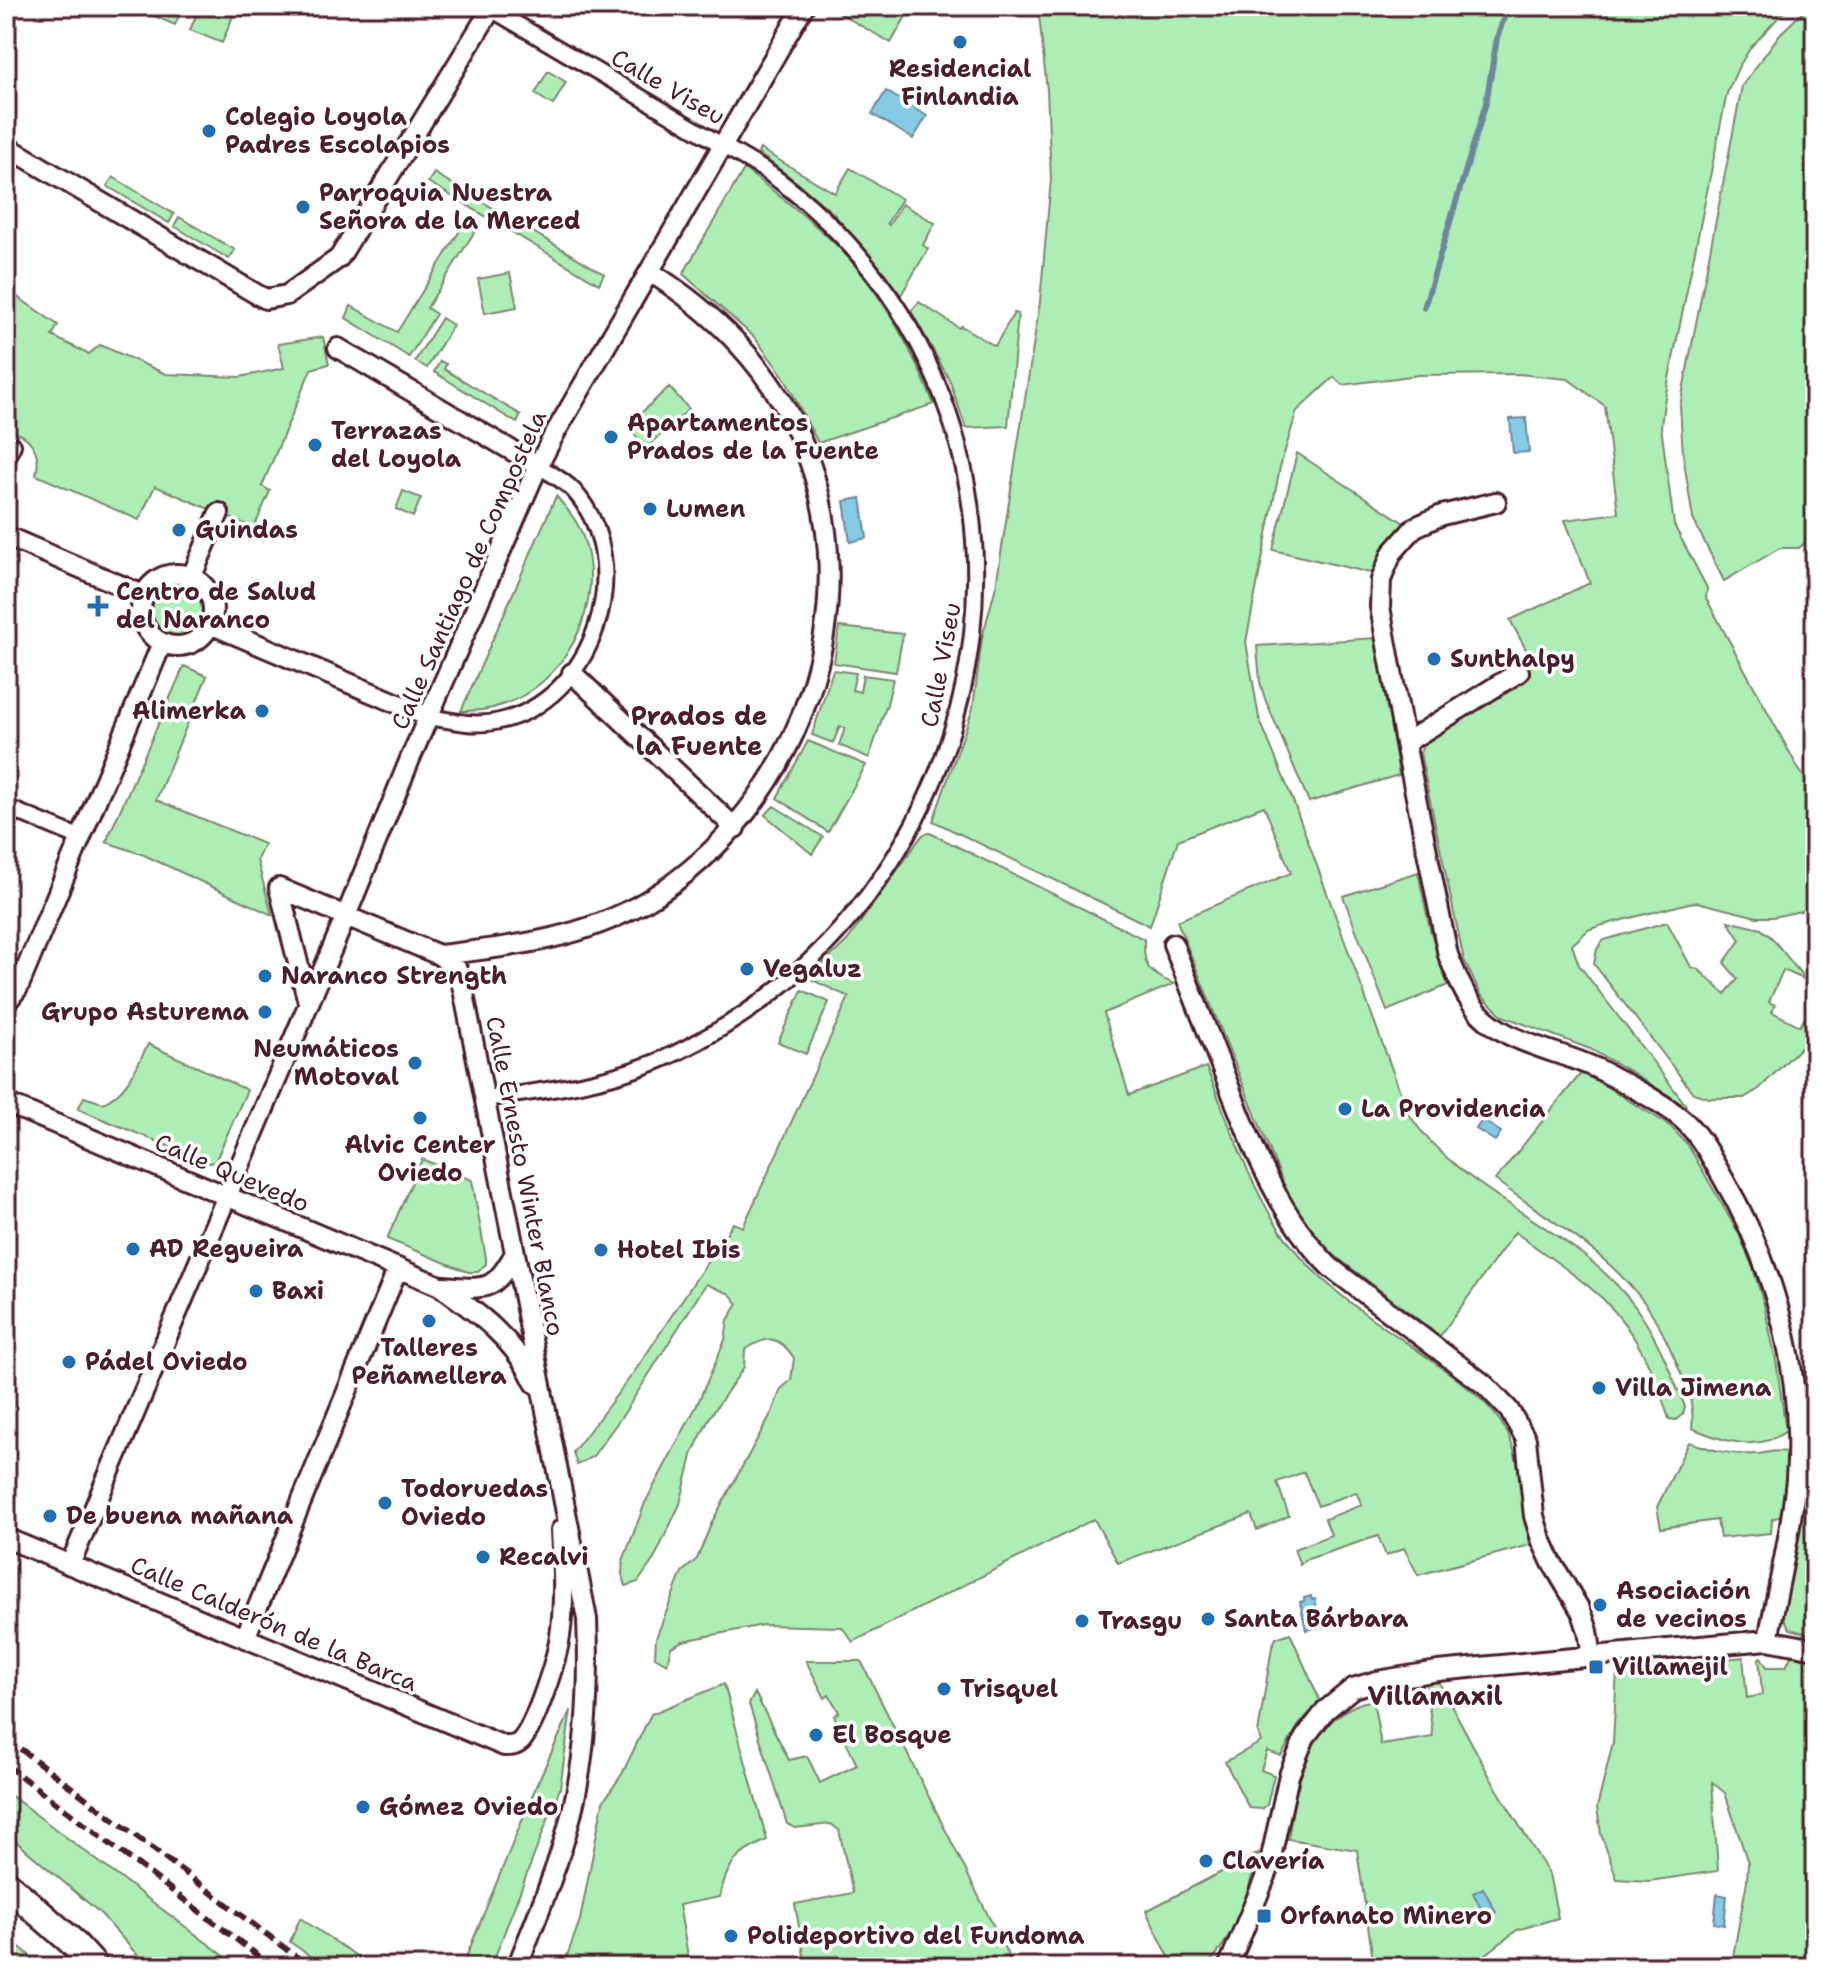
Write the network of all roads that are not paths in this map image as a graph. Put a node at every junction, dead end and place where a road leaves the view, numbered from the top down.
1 (804, 6) edge
2 (492, 7) edge
3 (723, 145) junction
4 (6, 146) edge
5 (650, 272) junction
6 (338, 348) dead end
7 (13, 445) dead end
8 (6, 461) edge
9 (538, 466) junction
10 (1496, 502) dead end
11 (219, 513) dead end
12 (6, 536) edge
13 (192, 576) junction
14 (143, 595) junction
15 (210, 624) junction
16 (162, 643) junction
17 (1519, 672) dead end
18 (572, 673) junction
19 (429, 717) junction
20 (1405, 743) junction
21 (6, 807) edge
22 (735, 828) junction
23 (81, 838) junction
24 (346, 916) junction
25 (1173, 944) dead end
26 (439, 955) junction
27 (308, 1002) junction
28 (6, 1003) edge
29 (485, 1099) junction
30 (6, 1103) edge
31 (225, 1196) junction
32 (515, 1253) junction
33 (398, 1268) junction
34 (440, 1286) junction
35 (547, 1408) junction
36 (558, 1467) junction
37 (6, 1538) edge
38 (70, 1565) junction
39 (245, 1638) junction
40 (1768, 1640) junction
41 (1815, 1649) edge
42 (1592, 1657) junction
43 (523, 1739) joint
44 (6, 1884) edge
45 (95, 1967) edge
46 (517, 1967) edge
47 (1228, 1967) edge

1 - 3 street, Calle Santiago de Compostela
2 - 3 street, Calle Viseu
2 - 4 street
3 - 5 street, Calle Santiago de Compostela
3 - 29 street, Calle Viseu
5 - 9 street, Calle Santiago de Compostela
5 - 22 street
6 - 9 street
7 - 8 street
9 - 18 street
9 - 19 street, Calle Santiago de Compostela
10 - 20 street
11 - 13 street
12 - 14 street
13 - 14 street
13 - 15 street
14 - 16 street
15 - 16 street
15 - 19 street
16 - 23 street
17 - 20 street
18 - 19 street
18 - 22 street
19 - 24 street, Calle Santiago de Compostela
20 - 40 street
21 - 23 street
22 - 26 street
23 - 28 street
24 - 26 street, Calle Ernesto Winter Blanco
24 - 27 street, Calle Santiago de Compostela
24 - 27 street, Calle Ernesto Winter Blanco
25 - 42 street
26 - 29 street, Calle Ernesto Winter Blanco
27 - 31 street, Calle Santiago de Compostela
29 - 32 street, Calle Ernesto Winter Blanco
30 - 31 street, Calle Quevedo
31 - 33 street, Calle Quevedo
31 - 38 street, Calle Santiago de Compostela
32 - 34 street, Calle Quevedo
32 - 35 street, Calle Ernesto Winter Blanco
33 - 34 street, Calle Quevedo
33 - 39 street
34 - 35 street, Calle Quevedo
35 - 36 street, Calle Ernesto Winter Blanco
36 - 43 street, Calle Ernesto Winter Blanco
36 - 46 street, Calle Ernesto Winter Blanco
37 - 38 street, Calle Calderón de la Barca
38 - 39 street, Calle Calderón de la Barca
39 - 43 street, Calle Calderón de la Barca
40 - 41 street
40 - 42 street
42 - 47 street
44 - 45 main road

